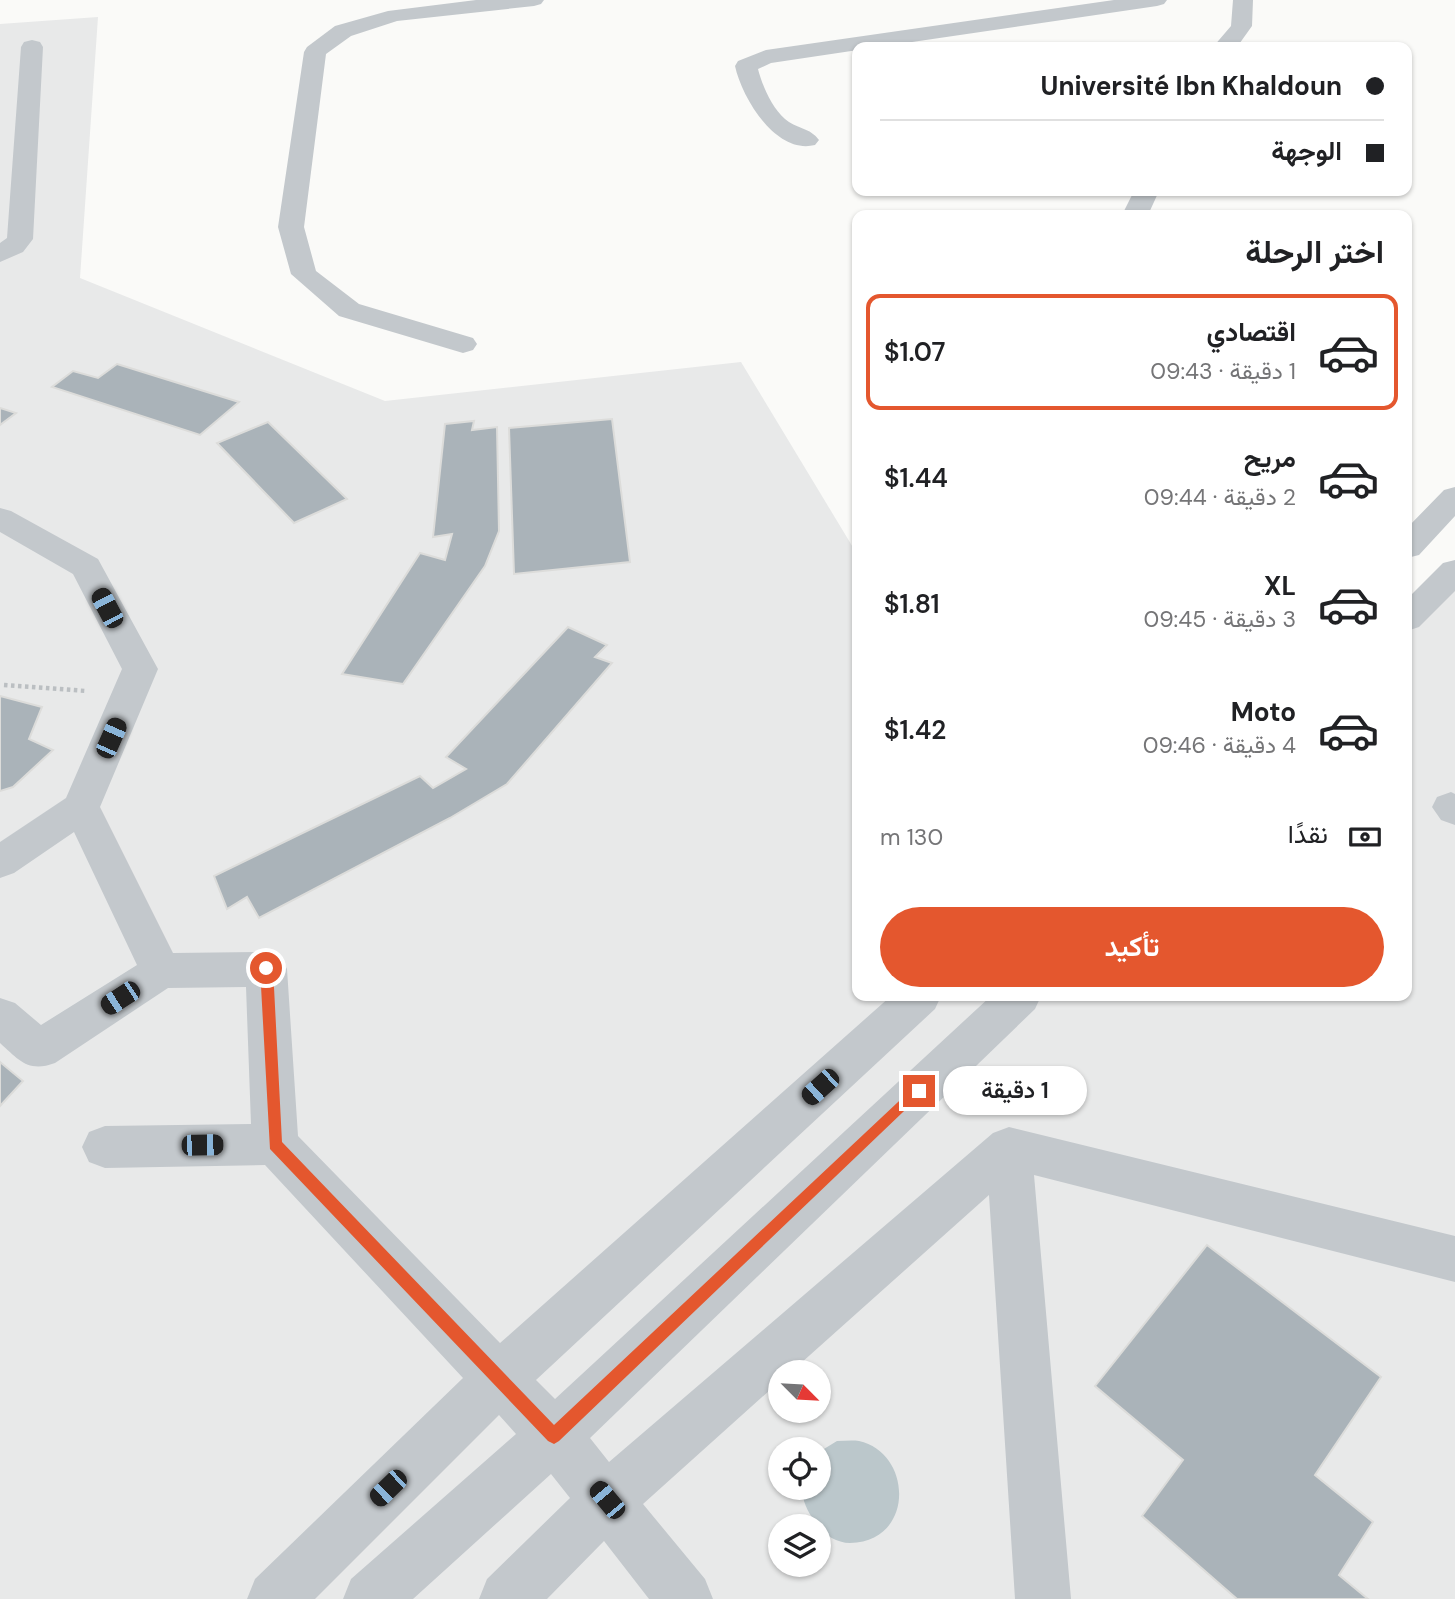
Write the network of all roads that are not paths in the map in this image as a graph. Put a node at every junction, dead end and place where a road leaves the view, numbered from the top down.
1 (534, 0) edge
2 (1157, 0) edge
3 (1243, 0) edge
4 (905, 42) edge
5 (1231, 42) edge
6 (32, 47) dead end
7 (852, 48) edge
8 (807, 140) dead end
9 (25, 160) junction
10 (0, 161) edge
11 (0, 254) edge
12 (463, 344) dead end
13 (1455, 498) edge
14 (0, 518) edge
15 (1412, 542) edge
16 (1455, 571) edge
17 (1412, 614) edge
18 (81, 807) junction
19 (0, 862) edge
20 (161, 971) junction
21 (915, 1001) edge
22 (1015, 1001) edge
23 (0, 1016) edge
24 (275, 1144) junction
25 (105, 1147) dead end
26 (1009, 1148) junction
27 (1455, 1259) edge
28 (500, 1378) junction
29 (554, 1436) junction
30 (607, 1500) junction
31 (275, 1599) edge
32 (371, 1599) edge
33 (507, 1599) edge
34 (685, 1599) edge
35 (1043, 1599) edge

1 - 12 street
2 - 4 street
3 - 5 street
6 - 9 street
7 - 8 street
9 - 10 street
9 - 11 street
13 - 15 street
14 - 18 street
16 - 17 street
18 - 19 street
18 - 20 street
20 - 23 street
20 - 24 street
21 - 28 street
22 - 29 street
24 - 25 street
24 - 28 street
26 - 27 street
26 - 30 street
26 - 35 street
28 - 29 street
28 - 31 street
29 - 30 street
29 - 32 street
30 - 33 street
30 - 34 street

